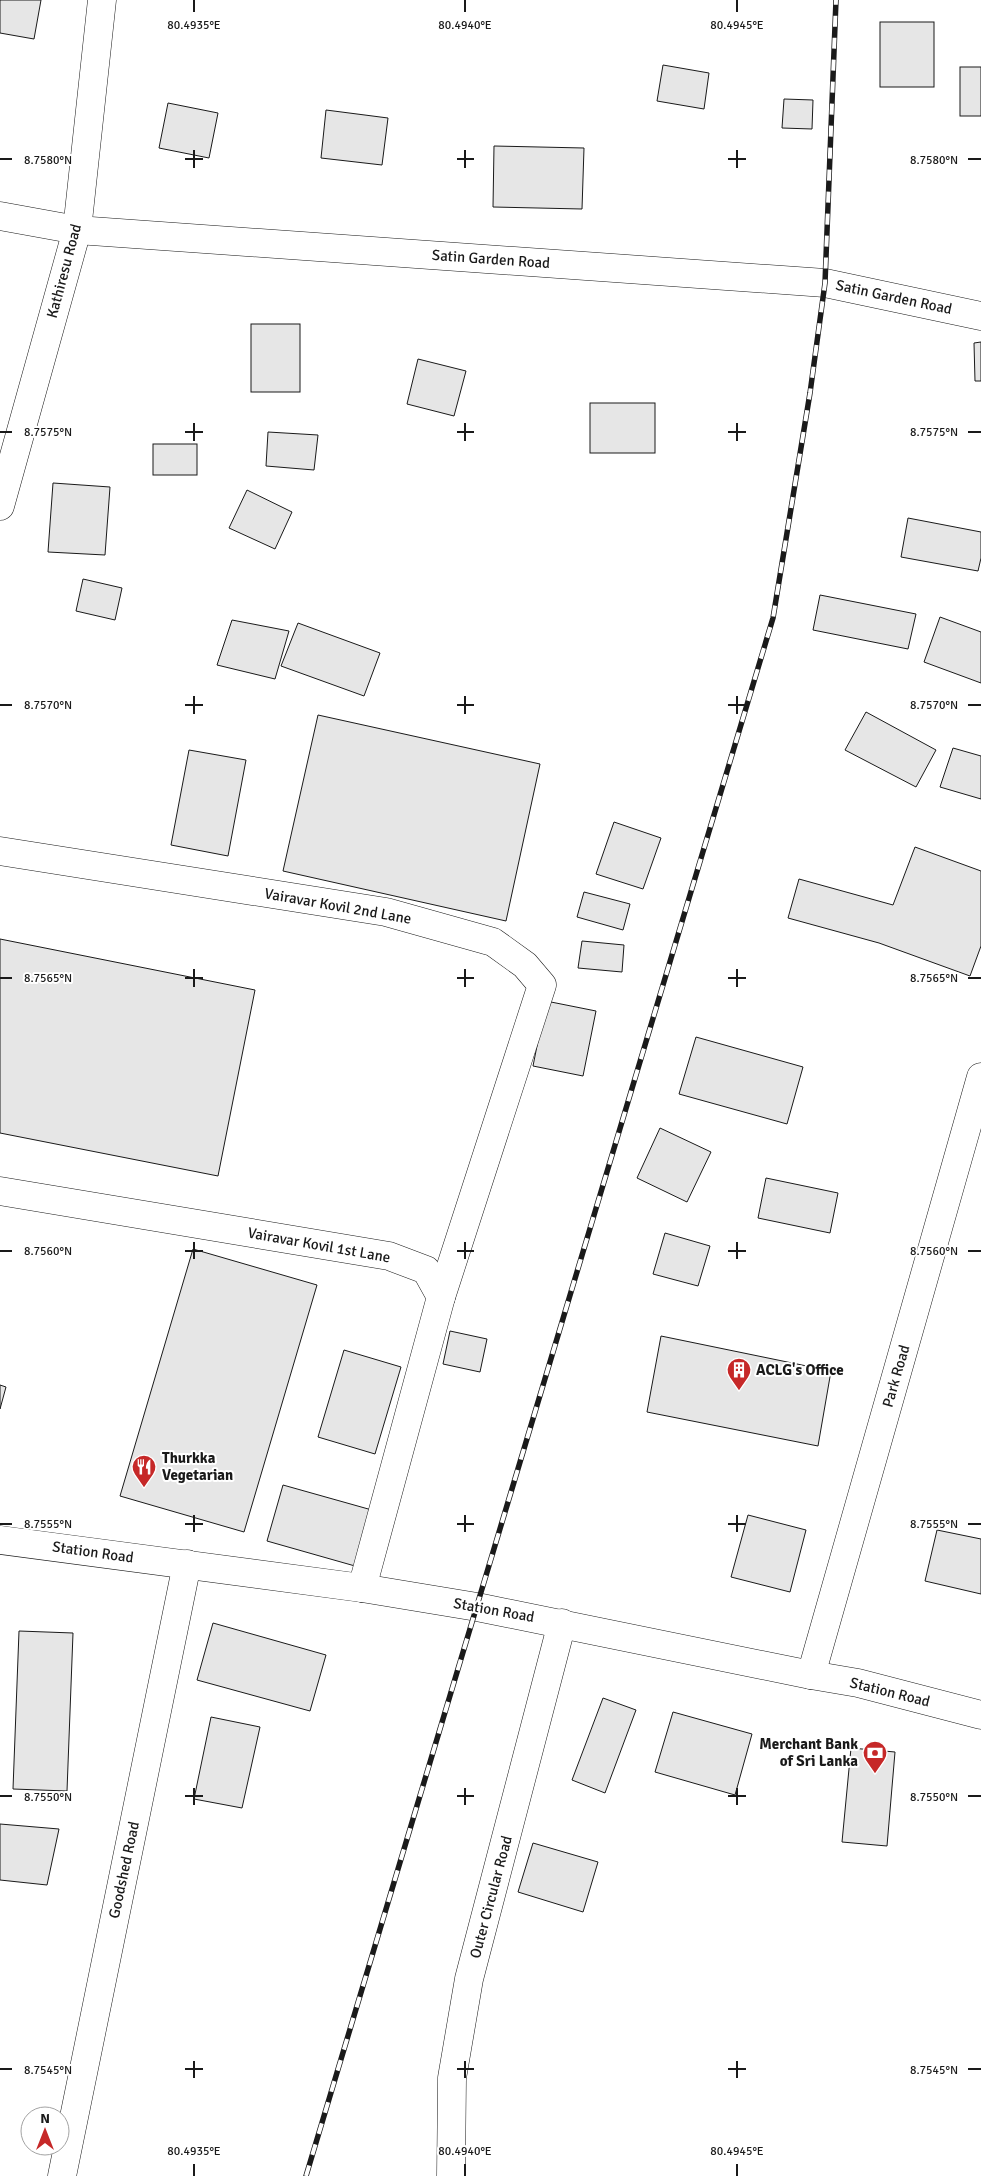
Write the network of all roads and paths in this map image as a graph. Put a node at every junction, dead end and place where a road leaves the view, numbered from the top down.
1 (102, 0) edge
2 (0, 216) edge
3 (77, 230) junction
4 (981, 316) edge
5 (0, 506) edge
6 (0, 851) edge
7 (981, 1077) edge
8 (0, 1191) edge
9 (441, 1297) junction
10 (0, 1540) edge
11 (187, 1564) junction
12 (362, 1588) junction
13 (562, 1623) junction
14 (811, 1675) junction
15 (981, 1715) edge
16 (62, 2176) edge
17 (451, 2176) edge

1 - 3 street, Kathiresu Road
2 - 3 street, Satin Garden Road
3 - 4 street, Satin Garden Road
3 - 5 street, Kathiresu Road
6 - 9 street, Vairavar Kovil 2nd Lane
7 - 14 street, Park Road
8 - 9 street, Vairavar Kovil 1st Lane
9 - 12 street
10 - 11 street, Station Road
11 - 12 street, Station Road
11 - 16 street, Goodshed Road
12 - 13 street, Station Road
13 - 14 street, Station Road
13 - 17 street, Outer Circular Road
14 - 15 street, Station Road

